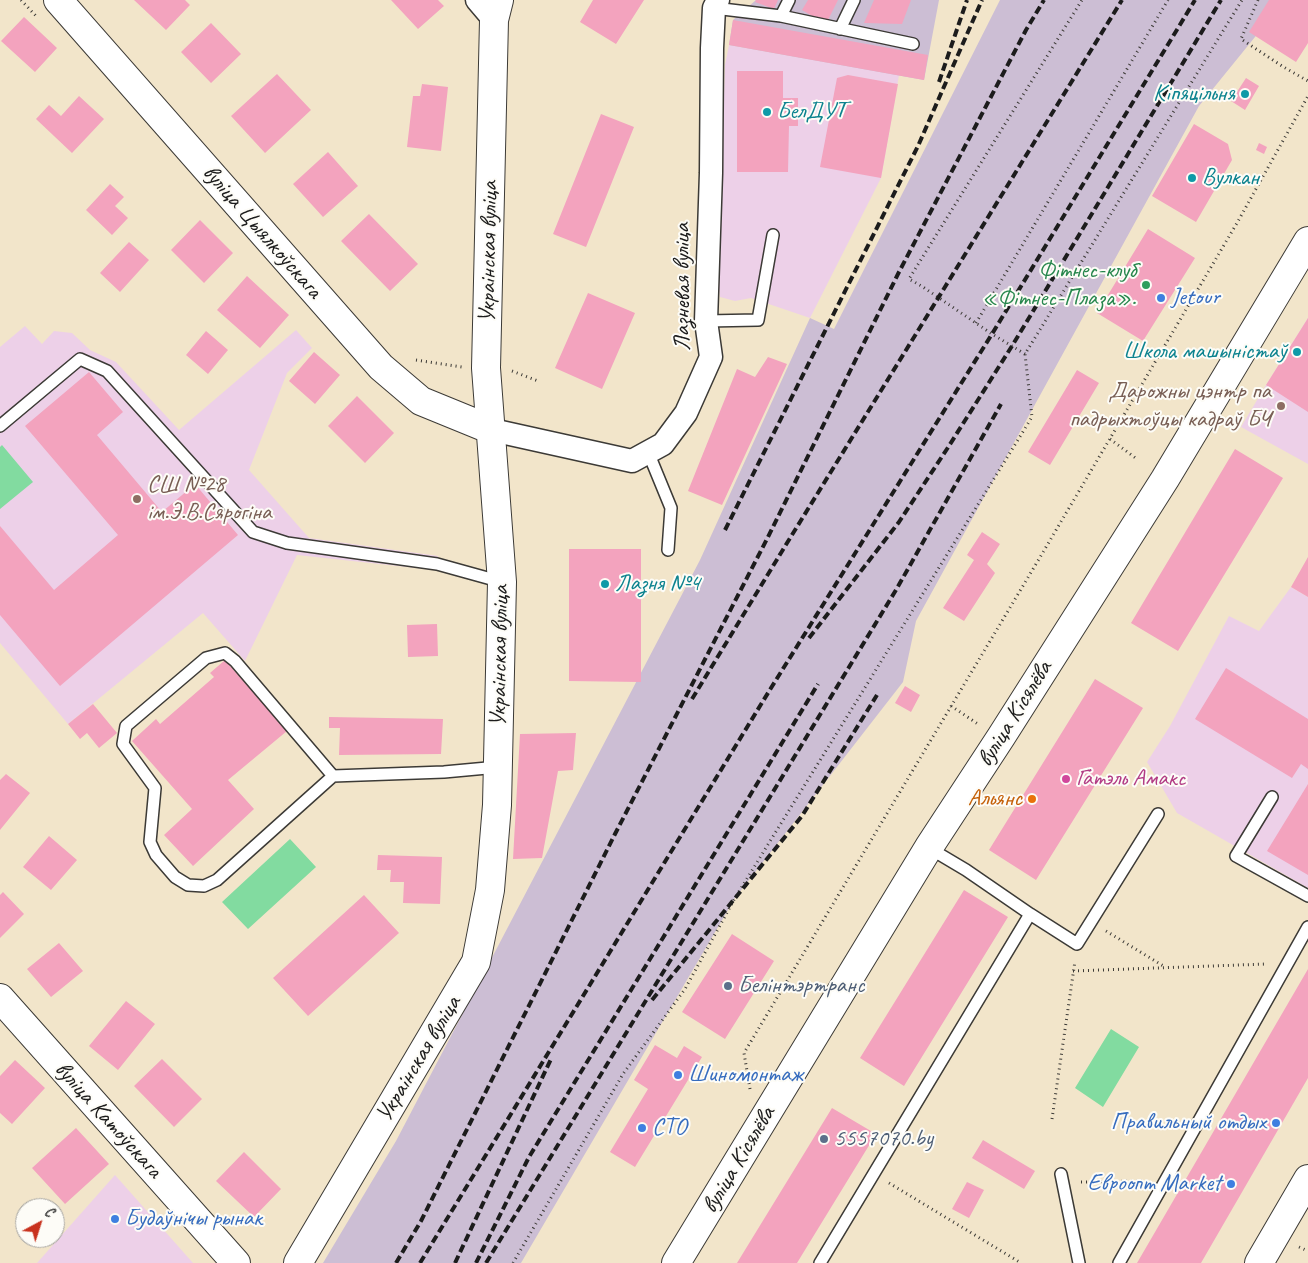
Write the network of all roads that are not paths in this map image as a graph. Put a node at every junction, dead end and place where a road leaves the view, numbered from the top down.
1 (58, 0) edge
2 (789, 0) edge
3 (854, 0) edge
4 (716, 4) edge
5 (490, 6) edge
6 (781, 16) junction
7 (840, 30) junction
8 (913, 44) dead end
9 (773, 235) dead end
10 (1304, 247) edge
11 (706, 321) junction
12 (0, 426) edge
13 (492, 430) junction
14 (648, 452) junction
15 (668, 550) dead end
16 (502, 582) junction
17 (498, 767) junction
18 (333, 776) junction
19 (1272, 797) dead end
20 (1158, 814) dead end
21 (928, 847) junction
22 (1308, 896) edge
23 (1030, 914) junction
24 (1308, 928) edge
25 (0, 998) edge
26 (1062, 1178) road end
27 (1308, 1178) edge
28 (236, 1263) edge
29 (298, 1263) edge
30 (676, 1263) edge
31 (820, 1263) edge
32 (1080, 1263) edge
33 (1119, 1263) edge
34 (1259, 1263) edge

1 - 13 street, вуліца Цыялкоўскага
2 - 6 lane
3 - 7 lane
4 - 6 lane
4 - 11 street, Лазневая вуліца
5 - 13 street, Украінская вуліца
6 - 7 lane
7 - 8 lane
9 - 11 lane
10 - 21 street, вуліца Кісялёва
11 - 14 street, Лазневая вуліца
12 - 16 lane
13 - 14 street, Лазневая вуліца
13 - 16 street, Украінская вуліца
14 - 15 lane
16 - 17 street, Украінская вуліца
17 - 18 lane
17 - 29 street, Украінская вуліца
18 - 18 lane
19 - 22 lane
20 - 23 lane
21 - 23 lane
21 - 30 street, вуліца Кісялёва
23 - 31 lane
24 - 33 lane
25 - 28 street, вуліца Катоўскага
26 - 32 lane
27 - 34 street

